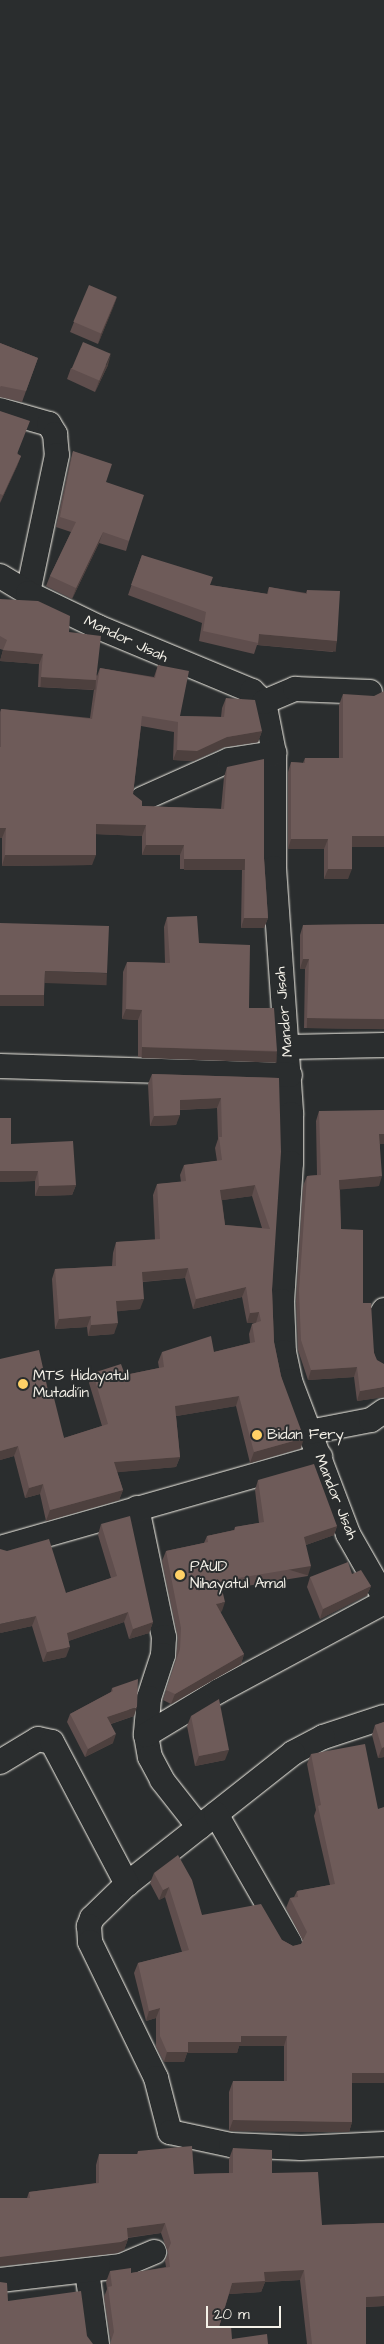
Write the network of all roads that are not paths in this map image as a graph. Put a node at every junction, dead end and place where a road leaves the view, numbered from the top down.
1 (0, 410) edge
2 (0, 576) edge
3 (28, 593) junction
4 (370, 692) dead end
5 (264, 702) junction
6 (274, 753) junction
7 (142, 799) edge
8 (384, 1045) edge
9 (287, 1047) junction
10 (0, 1066) edge
11 (290, 1075) junction
12 (384, 1310) edge
13 (384, 1362) edge
14 (384, 1411) edge
15 (309, 1432) junction
16 (320, 1456) junction
17 (137, 1508) junction
18 (0, 1548) edge
19 (383, 1596) edge
20 (384, 1717) edge
21 (146, 1735) junction
22 (0, 1762) edge
23 (207, 1820) junction
24 (127, 1884) junction
25 (290, 1943) edge
26 (384, 2144) edge
27 (154, 2252) dead end
28 (87, 2271) junction
29 (0, 2280) edge
30 (97, 2344) edge

1 - 3 street
2 - 3 street, Mandor Jisah
3 - 5 street, Mandor Jisah
4 - 5 street
5 - 6 street, Mandor Jisah
6 - 7 street
6 - 9 street, Mandor Jisah
8 - 9 street
9 - 11 street, Mandor Jisah
10 - 11 street
11 - 15 street, Mandor Jisah
12 - 13 street
14 - 15 street
15 - 16 street, Mandor Jisah
16 - 17 street
16 - 19 street, Mandor Jisah
17 - 18 street
17 - 21 street
19 - 21 street
20 - 23 street
21 - 23 street
22 - 24 street
23 - 24 street
23 - 25 street
24 - 26 street
27 - 28 street
28 - 29 street
28 - 30 street

